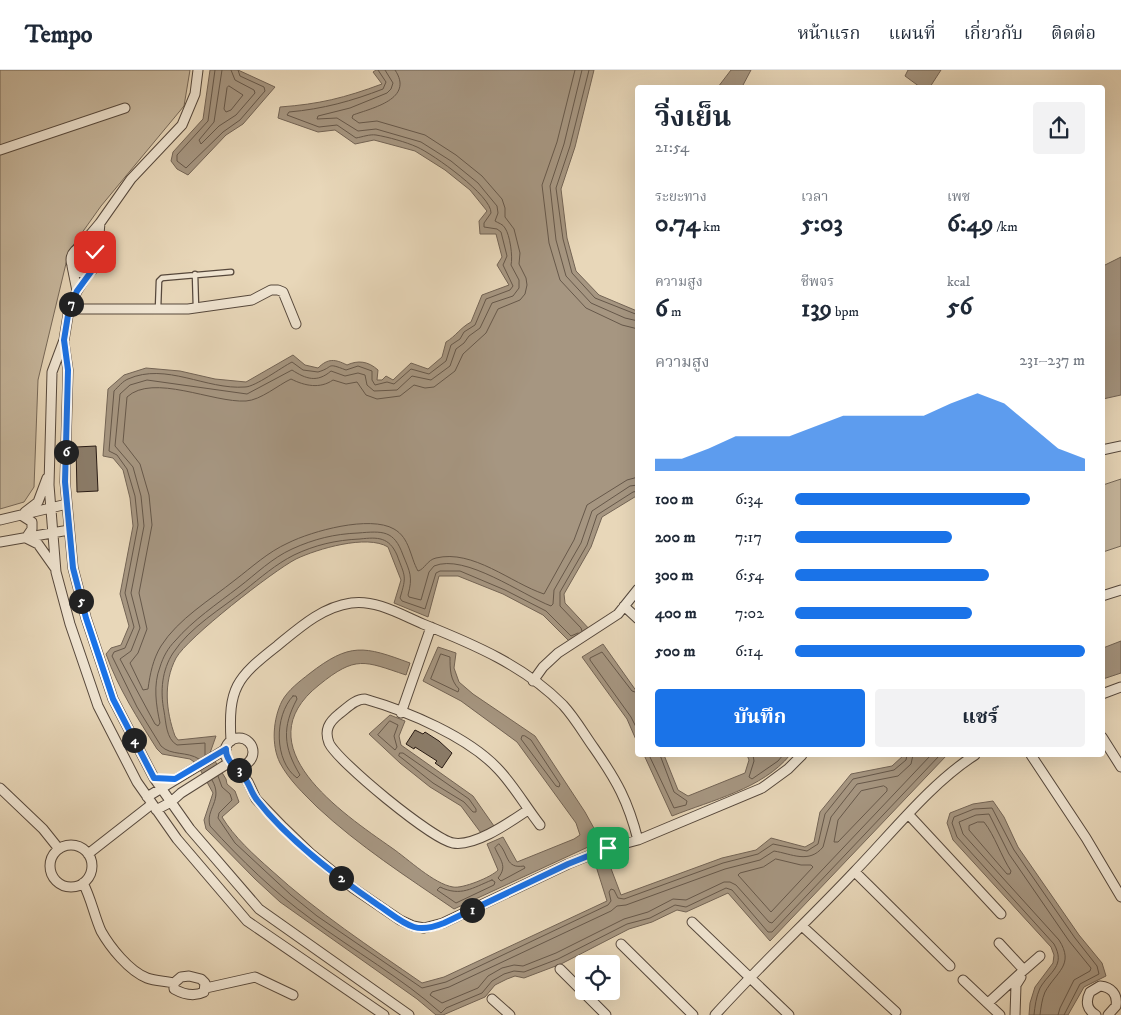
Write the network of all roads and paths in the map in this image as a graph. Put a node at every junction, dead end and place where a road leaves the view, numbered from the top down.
1 (198, 70) edge
2 (125, 108) dead end
3 (0, 150) edge
4 (100, 223) junction
5 (79, 248) junction
6 (97, 256) junction
7 (72, 263) junction
8 (90, 271) junction
9 (232, 272) dead end
10 (195, 274) junction
11 (77, 291) junction
12 (196, 308) junction
13 (69, 309) junction
14 (158, 309) junction
15 (296, 324) dead end
16 (64, 340) junction
17 (1121, 446) edge
18 (1105, 449) edge
19 (49, 473) junction
20 (67, 504) junction
21 (51, 508) junction
22 (21, 515) junction
23 (0, 520) edge
24 (69, 530) junction
25 (53, 533) junction
26 (26, 538) junction
27 (0, 542) edge
28 (56, 571) junction
29 (1121, 590) edge
30 (635, 593) edge
31 (1105, 595) edge
32 (624, 606) junction
33 (635, 616) edge
34 (431, 626) junction
35 (533, 681) junction
36 (1121, 687) edge
37 (1105, 693) edge
38 (401, 713) junction
39 (230, 728) junction
40 (245, 740) junction
41 (1105, 742) edge
42 (228, 745) junction
43 (800, 757) edge
44 (971, 757) edge
45 (1032, 757) edge
46 (251, 760) junction
47 (232, 764) junction
48 (1121, 767) edge
49 (154, 778) junction
50 (175, 779) junction
51 (248, 782) junction
52 (0, 788) edge
53 (162, 788) junction
54 (181, 793) junction
55 (171, 802) junction
56 (152, 804) junction
57 (528, 810) junction
58 (180, 815) junction
59 (909, 815) junction
60 (540, 825) dead end
61 (638, 840) junction
62 (59, 849) junction
63 (88, 854) junction
64 (855, 872) junction
65 (83, 883) junction
66 (1121, 897) edge
67 (1001, 914) dead end
68 (692, 922) dead end
69 (802, 926) junction
70 (999, 943) dead end
71 (621, 944) dead end
72 (1040, 956) dead end
73 (950, 966) dead end
74 (560, 969) dead end
75 (1024, 970) junction
76 (750, 977) junction
77 (963, 980) dead end
78 (174, 983) junction
79 (1121, 986) edge
80 (206, 988) junction
81 (1110, 989) junction
82 (293, 995) dead end
83 (492, 998) dead end
84 (988, 1003) junction
85 (1119, 1004) edge
86 (1086, 1011) edge
87 (896, 1012) dead end
88 (384, 1015) edge
89 (408, 1015) edge
90 (510, 1015) edge
91 (606, 1015) edge
92 (693, 1015) edge
93 (715, 1015) edge
94 (789, 1015) edge
95 (1000, 1015) edge
96 (1015, 1015) edge
97 (1096, 1015) edge
98 (1108, 1015) edge

1 - 4 street
2 - 3 street
4 - 5 street
4 - 6 street
5 - 6 street
5 - 7 street
6 - 8 street
7 - 8 street
7 - 11 street
8 - 11 street
9 - 10 lane
10 - 12 lane
10 - 14 lane
11 - 13 street
12 - 14 street
12 - 15 street
13 - 14 street
13 - 16 street
16 - 19 street
16 - 20 street
17 - 18 street
19 - 21 street
19 - 22 street
20 - 21 street
20 - 24 street
21 - 22 street
21 - 25 street
22 - 23 street
22 - 26 street
24 - 25 street
24 - 49 street
25 - 26 street
25 - 28 street
26 - 27 street
26 - 28 street
28 - 56 street
29 - 31 street
30 - 32 street
32 - 33 street
32 - 35 street
34 - 35 street
34 - 38 street
34 - 39 street
35 - 61 street
36 - 37 street
38 - 57 street
38 - 57 street
39 - 40 street
39 - 42 street
40 - 42 street
40 - 46 street
41 - 48 street
42 - 47 street
42 - 50 street
43 - 61 street
44 - 59 street
45 - 66 street
46 - 47 street
46 - 51 street
47 - 51 street
47 - 54 street
49 - 50 street
49 - 53 street
50 - 53 street
51 - 61 street
52 - 62 street
53 - 55 street
53 - 56 street
54 - 55 street
54 - 58 street
55 - 56 street
55 - 58 street
56 - 63 street
56 - 88 street
57 - 60 street
58 - 89 street
59 - 64 street
59 - 67 street
62 - 63 street
62 - 65 street
63 - 65 street
64 - 69 street
64 - 73 street
65 - 78 street
68 - 76 street
69 - 76 street
69 - 87 street
70 - 75 street
71 - 92 street
72 - 75 street
74 - 91 street
75 - 84 street
75 - 96 street
76 - 93 street
76 - 94 street
77 - 84 street
78 - 80 street
78 - 80 street
79 - 81 street
80 - 82 street
81 - 85 street
81 - 86 street
83 - 90 street
84 - 95 street
85 - 98 street
86 - 97 street

